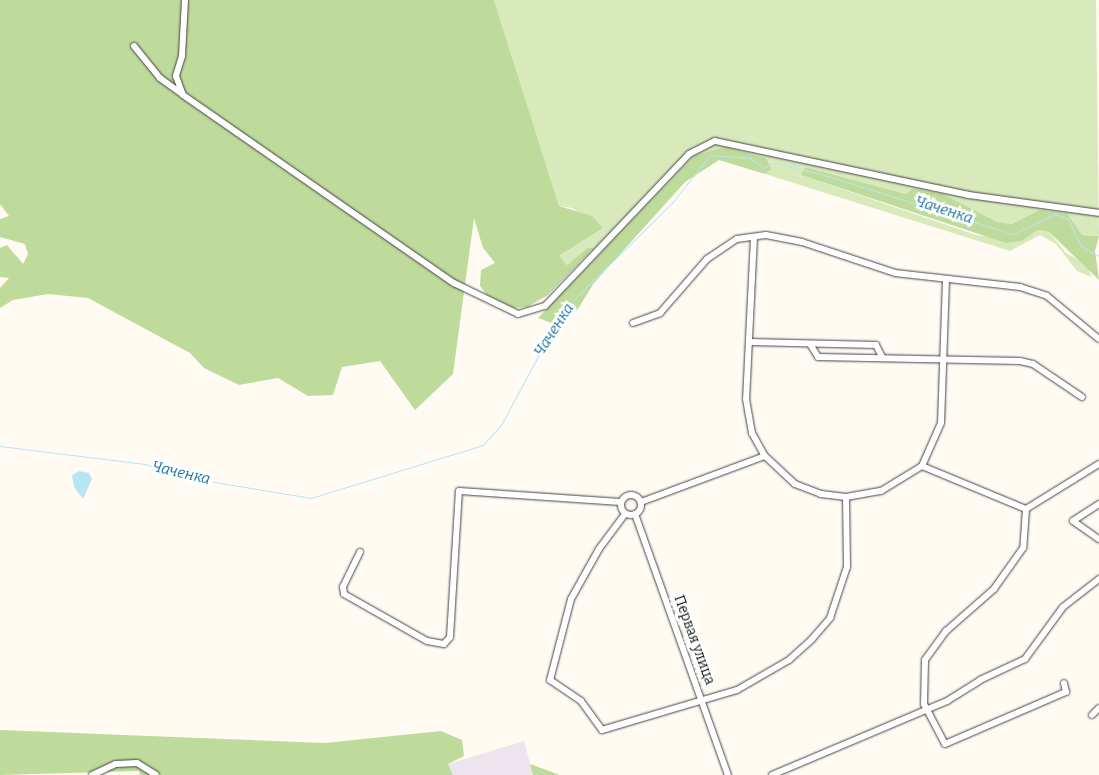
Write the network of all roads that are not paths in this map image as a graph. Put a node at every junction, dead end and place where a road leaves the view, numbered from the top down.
1 (185, 0) edge
2 (134, 46) dead end
3 (183, 95) junction
4 (1099, 213) edge
5 (754, 238) junction
6 (946, 282) junction
7 (633, 322) dead end
8 (1099, 339) edge
9 (750, 342) junction
10 (810, 344) junction
11 (882, 357) junction
12 (944, 358) junction
13 (1082, 397) dead end
14 (765, 456) junction
15 (1099, 464) edge
16 (922, 466) junction
17 (846, 497) junction
18 (621, 502) junction
19 (641, 502) junction
20 (1099, 504) edge
21 (1026, 509) junction
22 (626, 514) junction
23 (635, 514) junction
24 (1099, 539) edge
25 (360, 552) dead end
26 (1099, 578) edge
27 (1064, 683) dead end
28 (703, 702) junction
29 (1099, 708) edge
30 (926, 711) junction
31 (1092, 715) dead end
32 (92, 775) edge
33 (156, 775) edge
34 (728, 775) edge
35 (772, 775) edge

1 - 3 street
2 - 3 street
3 - 4 street
5 - 6 street
5 - 7 street
5 - 9 street
6 - 8 street
6 - 12 street
9 - 10 street
9 - 14 street
10 - 11 street
10 - 11 street
11 - 12 street
12 - 13 street
12 - 16 street
14 - 17 street
14 - 19 street
15 - 21 street
16 - 17 street
16 - 21 street
17 - 28 street
18 - 19 street
18 - 22 street
18 - 25 street
19 - 23 street
20 - 24 street
21 - 30 street
22 - 23 street
22 - 28 street
23 - 28 street, Первая улица
26 - 30 street
27 - 30 street
28 - 34 street, Первая улица
29 - 31 street
30 - 35 street
32 - 33 street

